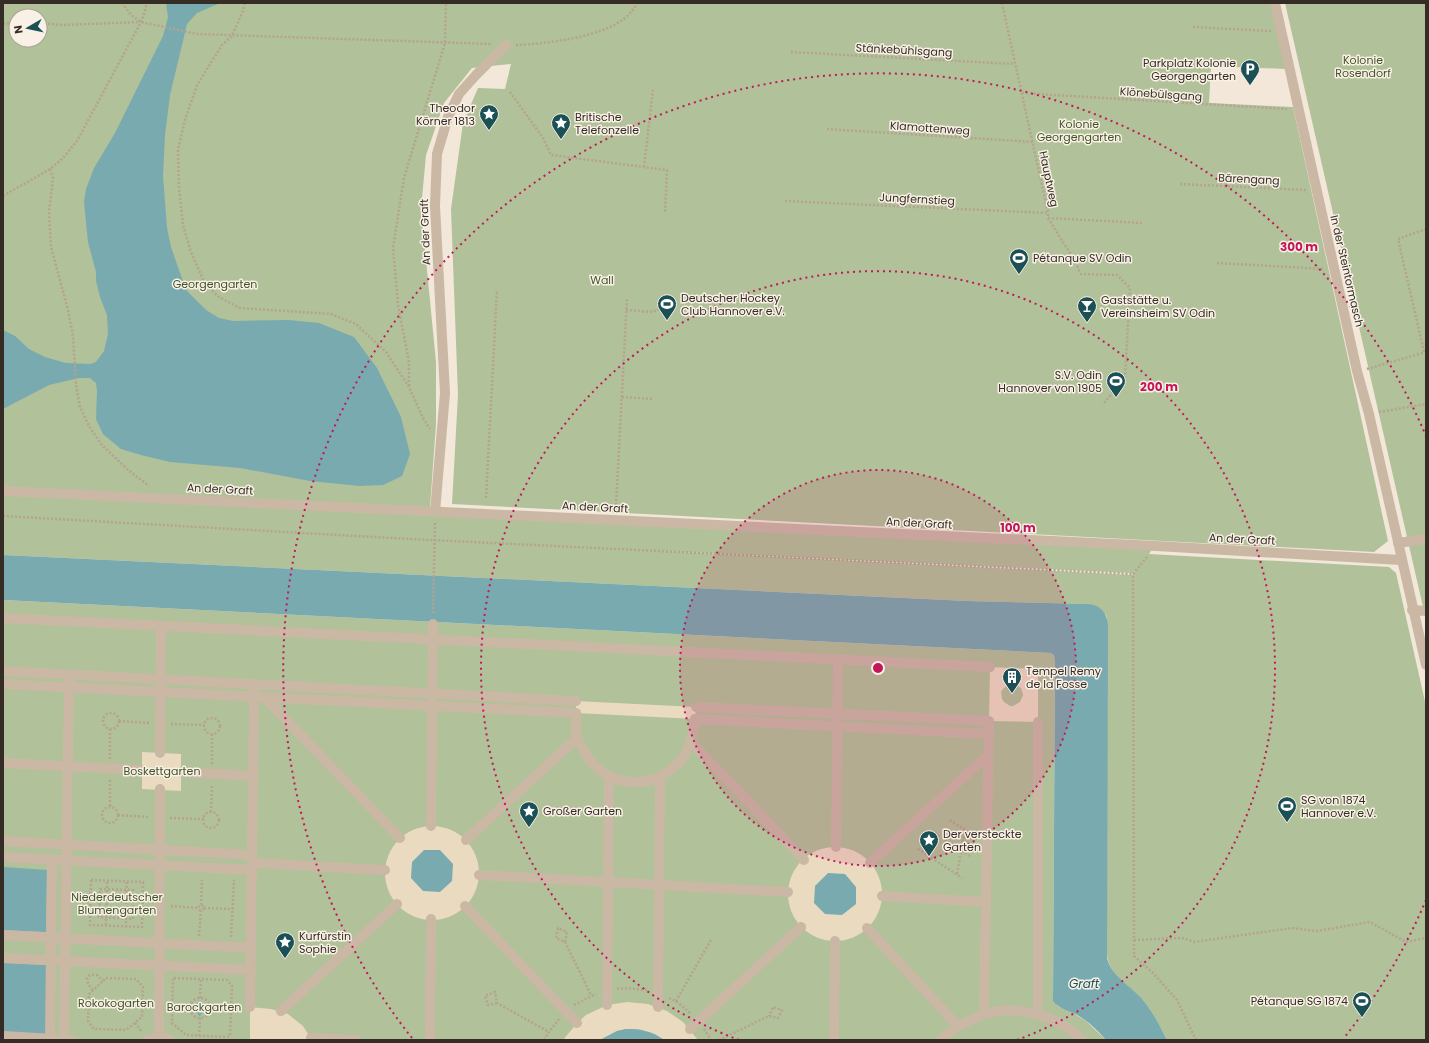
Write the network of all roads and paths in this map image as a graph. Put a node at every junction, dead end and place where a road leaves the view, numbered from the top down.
1 (122, 3) edge
2 (146, 3) edge
3 (244, 3) edge
4 (446, 3) edge
5 (638, 3) edge
6 (1002, 3) edge
7 (1275, 3) edge
8 (141, 22) junction
9 (48, 24) edge
10 (1193, 27) dead end
11 (1281, 31) junction
12 (232, 36) junction
13 (445, 43) junction
14 (506, 45) junction
15 (791, 52) dead end
16 (1015, 64) junction
17 (653, 90) dead end
18 (510, 92) dead end
19 (1022, 94) junction
20 (1298, 109) junction
21 (827, 129) dead end
22 (1033, 142) junction
23 (644, 167) junction
24 (50, 169) junction
25 (1180, 184) dead end
26 (1317, 191) junction
27 (3, 196) edge
28 (786, 201) dead end
29 (665, 213) dead end
30 (1048, 213) junction
31 (1048, 218) junction
32 (1142, 223) dead end
33 (1426, 229) edge
34 (1217, 263) dead end
35 (1334, 270) junction
36 (497, 290) dead end
37 (627, 298) dead end
38 (660, 309) dead end
39 (626, 310) junction
40 (1425, 352) edge
41 (1357, 372) junction
42 (409, 387) junction
43 (622, 396) junction
44 (654, 399) dead end
45 (1103, 404) dead end
46 (1426, 404) edge
47 (1369, 414) junction
48 (431, 430) dead end
49 (3, 491) edge
50 (486, 498) dead end
51 (166, 499) junction
52 (616, 505) dead end
53 (435, 512) junction
54 (3, 516) edge
55 (1426, 538) edge
56 (434, 540) junction
57 (1398, 543) junction
58 (1156, 546) junction
59 (1401, 560) junction
60 (1133, 574) junction
61 (1412, 610) junction
62 (1426, 611) edge
63 (3, 618) edge
64 (433, 624) joint
65 (161, 626) junction
66 (433, 639) junction
67 (838, 659) junction
68 (1426, 665) edge
69 (990, 667) dead end
70 (3, 672) edge
71 (69, 675) junction
72 (161, 680) junction
73 (3, 684) edge
74 (254, 684) junction
75 (69, 688) junction
76 (161, 692) junction
77 (432, 693) junction
78 (253, 697) junction
79 (265, 698) junction
80 (576, 701) dead end
81 (432, 706) junction
82 (696, 707) dead end
83 (837, 713) junction
84 (104, 718) joint
85 (208, 720) joint
86 (1038, 722) dead end
87 (837, 726) junction
88 (989, 734) junction
89 (577, 738) junction
90 (691, 742) junction
91 (160, 753) dead end
92 (988, 755) junction
93 (3, 763) edge
94 (68, 767) junction
95 (142, 770) dead end
96 (181, 772) dead end
97 (253, 776) junction
98 (609, 776) junction
99 (660, 776) junction
100 (160, 790) dead end
101 (208, 813) joint
102 (102, 818) joint
103 (950, 820) dead end
104 (432, 826) dead end
105 (965, 830) junction
106 (935, 833) dead end
107 (971, 834) dead end
108 (400, 838) dead end
109 (466, 840) dead end
110 (3, 841) edge
111 (67, 844) junction
112 (836, 848) dead end
113 (918, 849) dead end
114 (160, 850) junction
115 (961, 850) junction
116 (970, 856) dead end
117 (3, 857) edge
118 (52, 860) junction
119 (67, 860) junction
120 (804, 860) dead end
121 (252, 862) junction
122 (870, 863) dead end
123 (160, 865) junction
124 (385, 870) dead end
125 (957, 874) junction
126 (479, 875) dead end
127 (962, 878) dead end
128 (107, 880) junction
129 (195, 880) dead end
130 (226, 881) dead end
131 (127, 882) junction
132 (608, 882) junction
133 (659, 885) junction
134 (107, 889) junction
135 (127, 890) junction
136 (788, 892) dead end
137 (91, 895) junction
138 (100, 896) junction
139 (107, 896) junction
140 (882, 896) dead end
141 (126, 897) junction
142 (133, 897) junction
143 (142, 898) junction
144 (171, 899) dead end
145 (986, 902) junction
146 (397, 904) dead end
147 (201, 905) junction
148 (159, 906) junction
149 (171, 906) junction
150 (465, 906) dead end
151 (204, 908) junction
152 (200, 909) junction
153 (233, 909) junction
154 (90, 910) junction
155 (100, 910) junction
156 (106, 911) junction
157 (126, 912) junction
158 (133, 912) junction
159 (142, 913) junction
160 (171, 914) dead end
161 (106, 918) junction
162 (126, 918) junction
163 (431, 920) dead end
164 (106, 926) junction
165 (126, 927) junction
166 (801, 927) dead end
167 (867, 928) dead end
168 (3, 935) edge
169 (192, 936) dead end
170 (51, 937) junction
171 (223, 937) dead end
172 (66, 938) junction
173 (712, 938) dead end
174 (1426, 938) edge
175 (1134, 940) junction
176 (835, 941) dead end
177 (565, 942) junction
178 (159, 943) junction
179 (251, 948) junction
180 (3, 958) edge
181 (51, 960) junction
182 (65, 961) junction
183 (159, 966) junction
184 (251, 970) junction
185 (201, 980) junction
186 (103, 981) junction
187 (93, 990) junction
188 (658, 993) junction
189 (591, 996) dead end
190 (200, 998) junction
191 (676, 1001) junction
192 (497, 1002) junction
193 (607, 1005) dead end
194 (250, 1007) dead end
195 (658, 1007) dead end
196 (172, 1008) junction
197 (189, 1008) junction
198 (210, 1009) junction
199 (231, 1010) junction
200 (281, 1011) dead end
201 (984, 1014) junction
202 (1038, 1014) junction
203 (769, 1016) junction
204 (200, 1018) junction
205 (699, 1021) junction
206 (577, 1023) dead end
207 (958, 1026) junction
208 (690, 1029) dead end
209 (549, 1032) dead end
210 (3, 1036) edge
211 (158, 1036) junction
212 (199, 1036) junction
213 (311, 1038) dead end
214 (50, 1039) edge
215 (64, 1040) edge
216 (72, 1040) edge
217 (147, 1040) edge
218 (170, 1040) edge
219 (357, 1040) edge
220 (430, 1040) edge
221 (711, 1040) edge
222 (719, 1040) edge
223 (834, 1040) edge
224 (941, 1040) edge
225 (1082, 1040) edge
226 (1196, 1040) edge

1 - 8 path
2 - 8 path
3 - 12 path
4 - 13 path
5 - 14 path
6 - 16 path, Hauptweg
7 - 11 street, In der Steintormasch
8 - 9 path
8 - 12 path
8 - 24 path
10 - 11 path
11 - 20 street, In der Steintormasch
12 - 13 path
12 - 42 path
13 - 14 path
13 - 42 path
14 - 53 street, An der Graft
15 - 16 path, Stänkebühlsgang
16 - 19 path, Hauptweg
17 - 23 path
18 - 23 path
19 - 20 path, Klönebülsgang
19 - 22 path, Hauptweg
20 - 26 street, In der Steintormasch
21 - 22 path, Klamottenweg
22 - 30 path, Hauptweg
23 - 29 path
24 - 27 path
24 - 51 path
25 - 26 path, Bärengang
26 - 35 street, In der Steintormasch
28 - 30 path, Jungfernstieg
30 - 31 path, Hauptweg
31 - 32 path
31 - 45 path, Hauptweg
33 - 40 path
34 - 35 path
35 - 41 street, In der Steintormasch
36 - 50 path
37 - 39 path
38 - 39 path
39 - 43 path
40 - 41 path
41 - 47 street, In der Steintormasch
42 - 48 path
43 - 44 path
43 - 52 path
46 - 47 path
47 - 57 street, In der Steintormasch
49 - 51 street, An der Graft
51 - 53 street, An der Graft
53 - 56 path
53 - 58 street, An der Graft
54 - 56 path
55 - 57 street
56 - 60 path
56 - 64 path
57 - 59 street, In der Steintormasch
58 - 59 street, An der Graft
58 - 60 path
59 - 61 street, In der Steintormasch
60 - 175 path
61 - 62 street
61 - 68 street, In der Steintormasch
63 - 65 street
64 - 66 street
65 - 66 street
65 - 72 street
66 - 67 street
66 - 77 street
67 - 69 street
67 - 83 street
70 - 71 street
71 - 72 street
71 - 75 street
72 - 74 street
72 - 76 street
73 - 75 street
74 - 77 street
74 - 78 street
75 - 76 street
75 - 94 street
76 - 78 street
76 - 91 street
77 - 80 street
77 - 81 street
78 - 79 street
78 - 97 street
79 - 81 street
79 - 108 street
81 - 89 street
81 - 104 street
82 - 83 street
83 - 87 street
83 - 88 street
84 - 84 path
85 - 85 path
86 - 202 street
87 - 88 street
87 - 90 street
87 - 112 street
88 - 92 street
89 - 98 street
89 - 109 street
90 - 99 street
90 - 120 street
92 - 122 street
92 - 145 street
93 - 94 street
94 - 95 street
94 - 111 street
96 - 97 street
97 - 121 street
98 - 99 street
98 - 132 street
99 - 133 street
100 - 114 street
101 - 101 path
102 - 102 path
103 - 105 path
105 - 107 path
105 - 115 path
106 - 115 path
110 - 111 street
111 - 114 street
111 - 119 street
113 - 125 path
114 - 121 street
114 - 123 street
115 - 116 path
115 - 125 path
117 - 118 street
118 - 119 street
118 - 170 street
119 - 123 street
119 - 172 street
121 - 123 street
121 - 124 street
121 - 179 street
123 - 148 street
125 - 127 path
126 - 132 street
128 - 131 path
128 - 134 path
128 - 137 path
129 - 147 path
130 - 153 path
131 - 135 path
131 - 143 path
132 - 133 street
132 - 193 street
133 - 136 street
133 - 188 street
134 - 135 path
134 - 138 path
134 - 139 path
135 - 141 path
135 - 142 path
137 - 138 path
137 - 154 path
138 - 139 path
138 - 155 path
139 - 141 path
139 - 156 path
140 - 145 street
141 - 142 path
141 - 157 path
142 - 143 path
142 - 158 path
143 - 159 path
144 - 149 path
145 - 201 street
146 - 200 street
147 - 151 path
147 - 152 path
148 - 149 path
148 - 178 street
149 - 152 path
149 - 160 path
150 - 206 street
151 - 152 path
151 - 153 path
152 - 169 path
153 - 171 path
154 - 155 path
154 - 164 path
155 - 156 path
155 - 161 path
156 - 157 path
156 - 161 path
157 - 158 path
157 - 162 path
158 - 159 path
158 - 162 path
159 - 165 path
161 - 162 path
161 - 164 path
162 - 165 path
163 - 220 street
164 - 165 path
166 - 205 street
167 - 207 street
168 - 170 street
170 - 172 street
170 - 181 street
172 - 178 street
172 - 182 street
173 - 191 path
174 - 175 path
175 - 226 path
176 - 223 street
177 - 177 path
177 - 189 path
178 - 179 street
178 - 183 street
179 - 184 street
180 - 181 street
181 - 182 street
181 - 214 street
182 - 183 street
182 - 215 street
183 - 184 street
183 - 211 street
184 - 194 street
185 - 190 path
185 - 196 path
185 - 199 path
186 - 187 path
186 - 187 path
186 - 187 path
188 - 191 path
188 - 195 street
190 - 197 path
190 - 198 path
191 - 205 path
192 - 192 path
192 - 209 path
196 - 197 path
196 - 212 path
197 - 204 path
198 - 199 path
198 - 204 path
199 - 212 path
201 - 202 street
201 - 207 street
202 - 225 street
203 - 203 path
203 - 222 path
204 - 212 path
205 - 208 street
205 - 221 path
207 - 224 street
210 - 214 street
211 - 217 street
211 - 218 street
213 - 219 street
214 - 215 street
215 - 216 street

